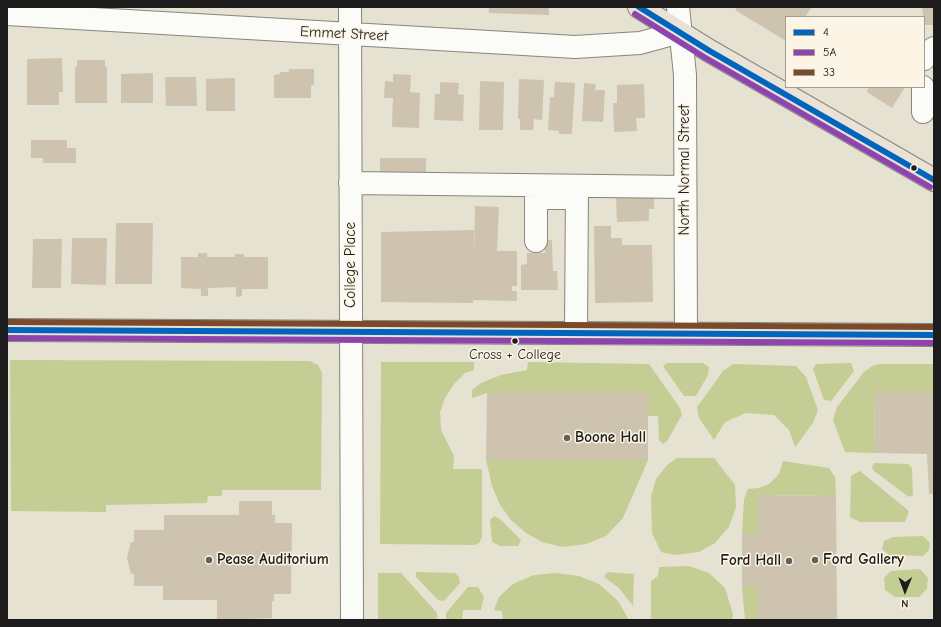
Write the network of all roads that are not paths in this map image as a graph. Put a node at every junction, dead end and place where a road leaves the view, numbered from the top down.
1 (350, 7) edge
2 (639, 7) edge
3 (678, 7) edge
4 (7, 14) edge
5 (680, 32) junction
6 (351, 34) junction
7 (934, 48) edge
8 (925, 57) edge
9 (923, 88) edge
10 (923, 112) dead end
11 (934, 180) edge
12 (350, 183) junction
13 (685, 187) junction
14 (577, 192) junction
15 (536, 241) dead end
16 (7, 330) edge
17 (351, 332) junction
18 (576, 333) junction
19 (686, 333) junction
20 (934, 335) edge
21 (352, 620) edge

1 - 6 street, College Place
2 - 5 main road
3 - 5 street, North Normal Street
4 - 6 street, Emmet Street
5 - 6 street, Emmet Street
5 - 11 main road
5 - 13 street, North Normal Street
6 - 12 street, College Place
7 - 8 street
9 - 10 street
12 - 14 street
12 - 17 street, College Place
13 - 14 street
13 - 19 street, North Normal Street
14 - 15 street
14 - 18 street
16 - 17 main road
17 - 18 main road
17 - 21 street, College Place
18 - 19 main road
19 - 20 main road

